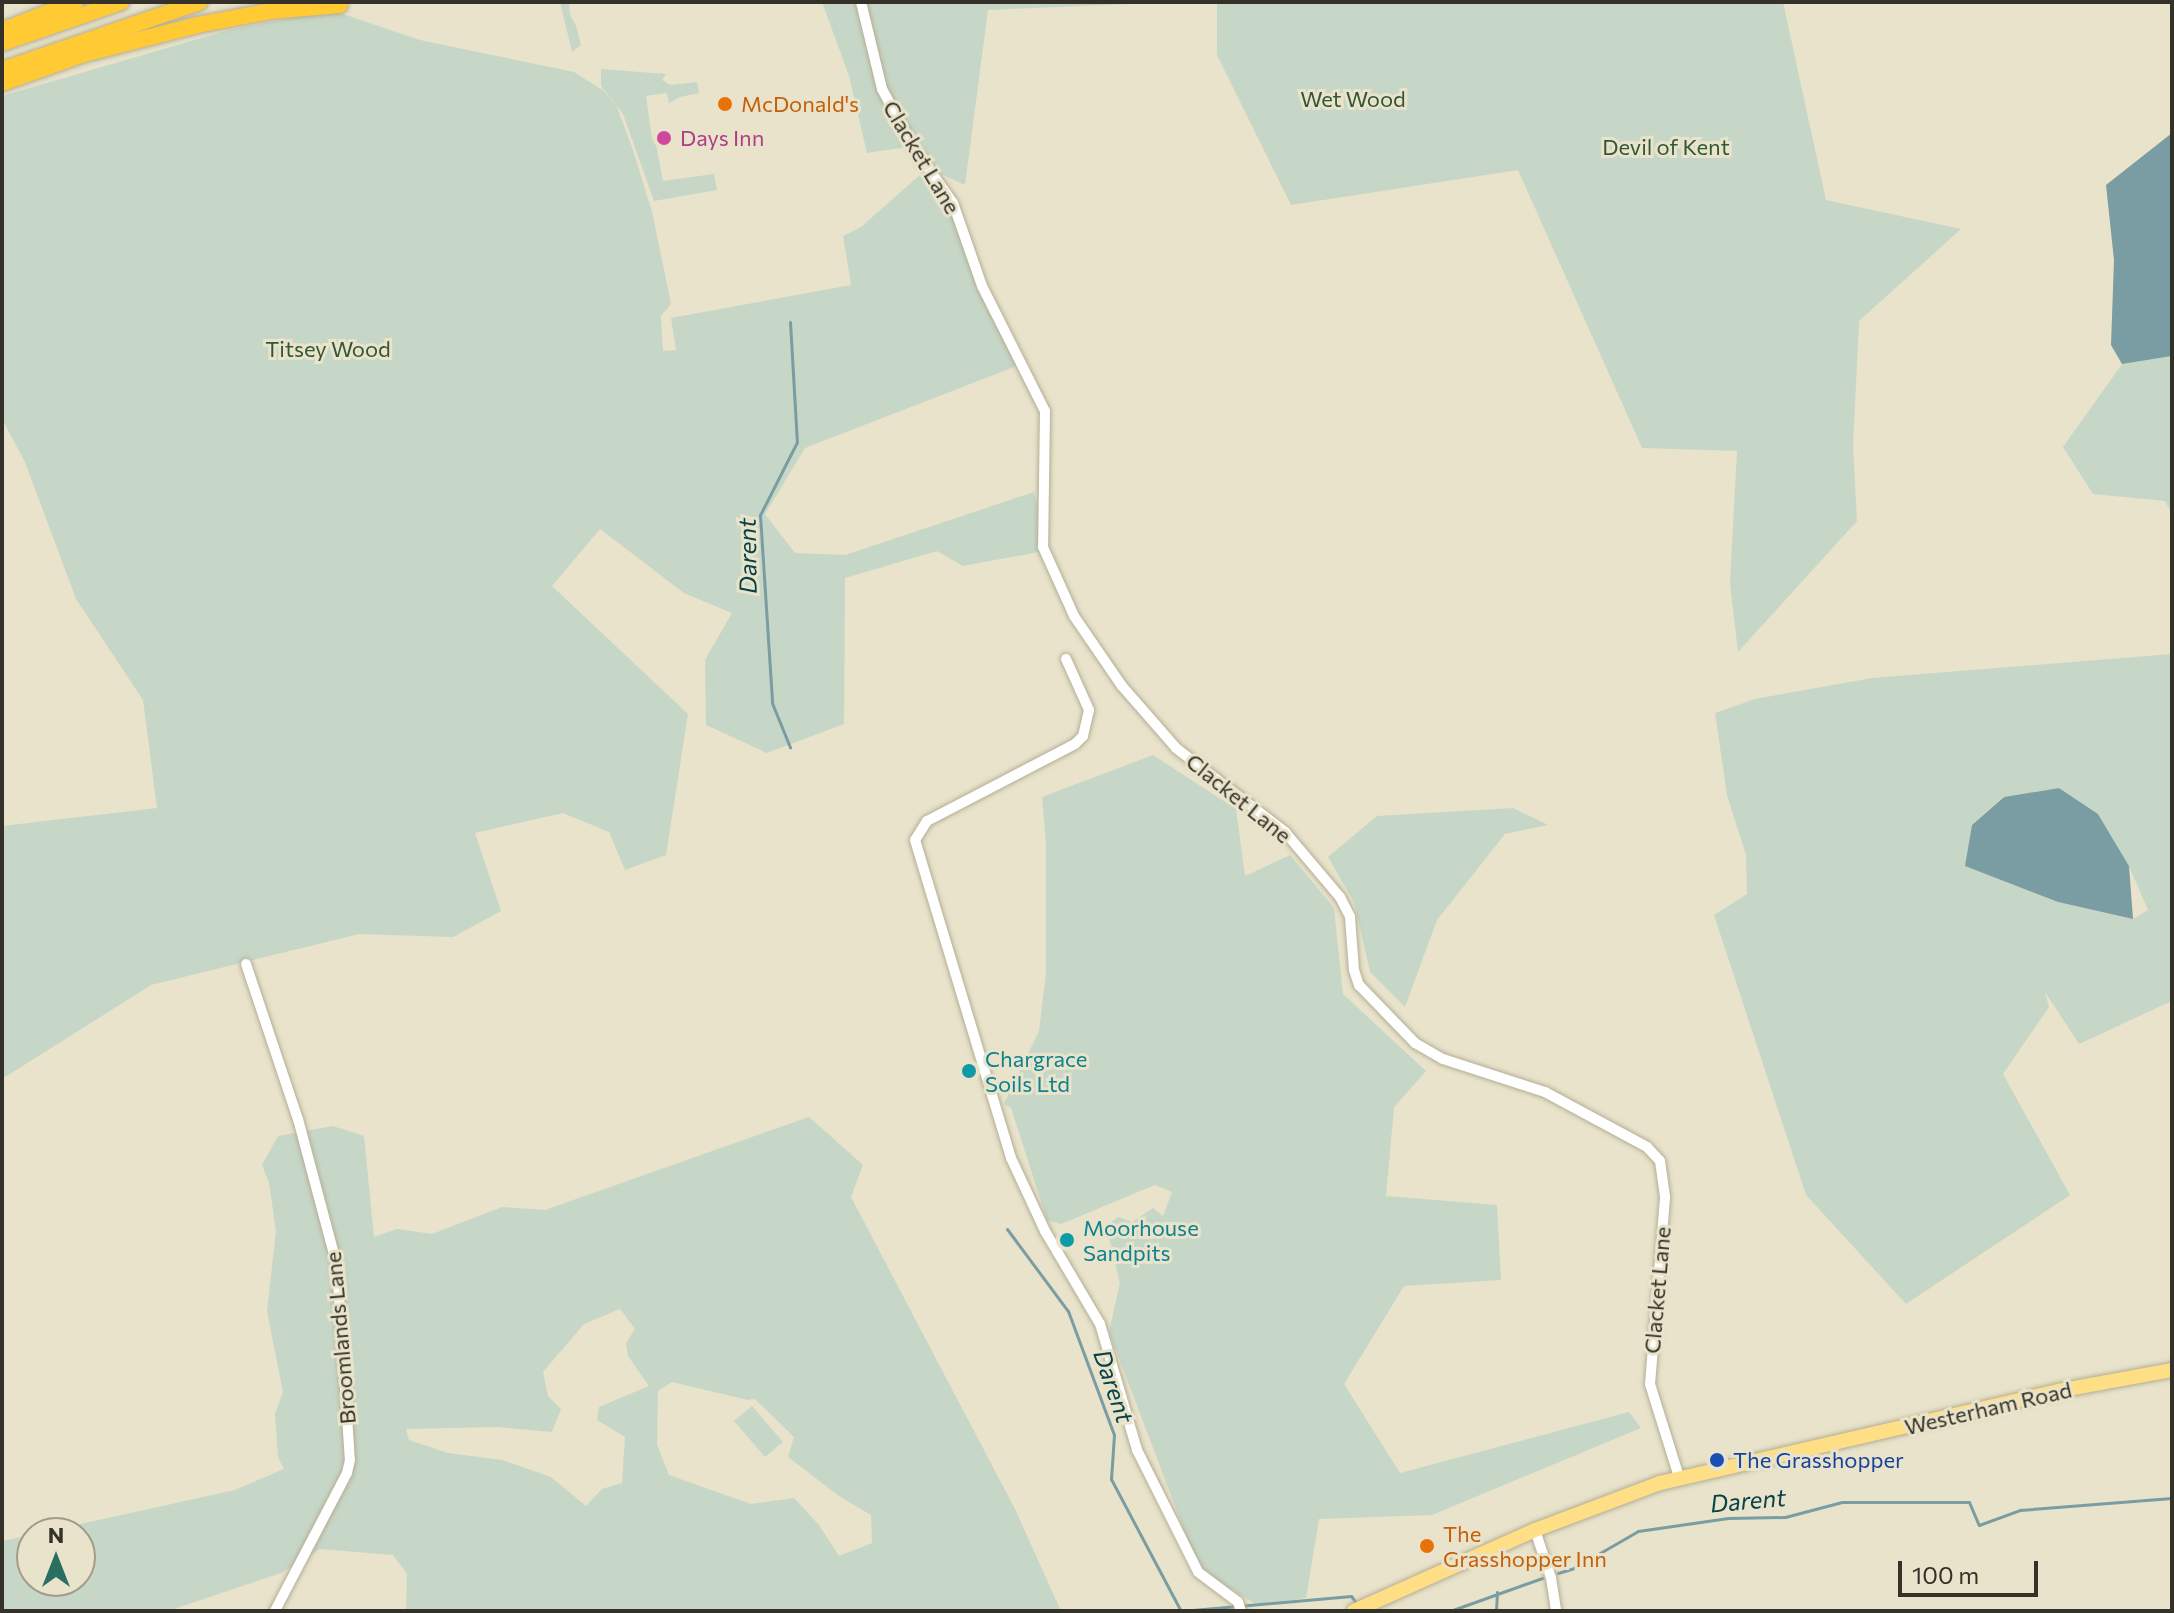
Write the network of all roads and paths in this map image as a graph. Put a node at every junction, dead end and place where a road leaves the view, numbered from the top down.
1 (75, 2) edge
2 (121, 2) edge
3 (200, 2) edge
4 (861, 2) edge
5 (340, 5) dead end
6 (2, 31) edge
7 (2, 43) edge
8 (2, 70) edge
9 (2, 83) edge
10 (1066, 659) dead end
11 (246, 964) dead end
12 (2172, 1370) edge
13 (1679, 1477) junction
14 (1535, 1530) junction
15 (1358, 1609) edge
16 (275, 1611) edge
17 (1241, 1611) edge
18 (1556, 1611) edge

1 - 6 highway
2 - 7 highway
3 - 8 highway
4 - 13 street, Clacket Lane
5 - 9 highway
10 - 17 street
11 - 16 street, Broomlands Lane
12 - 13 main road, Westerham Road
13 - 14 main road, Westerham Road
14 - 15 main road, Westerham Road
14 - 18 street

